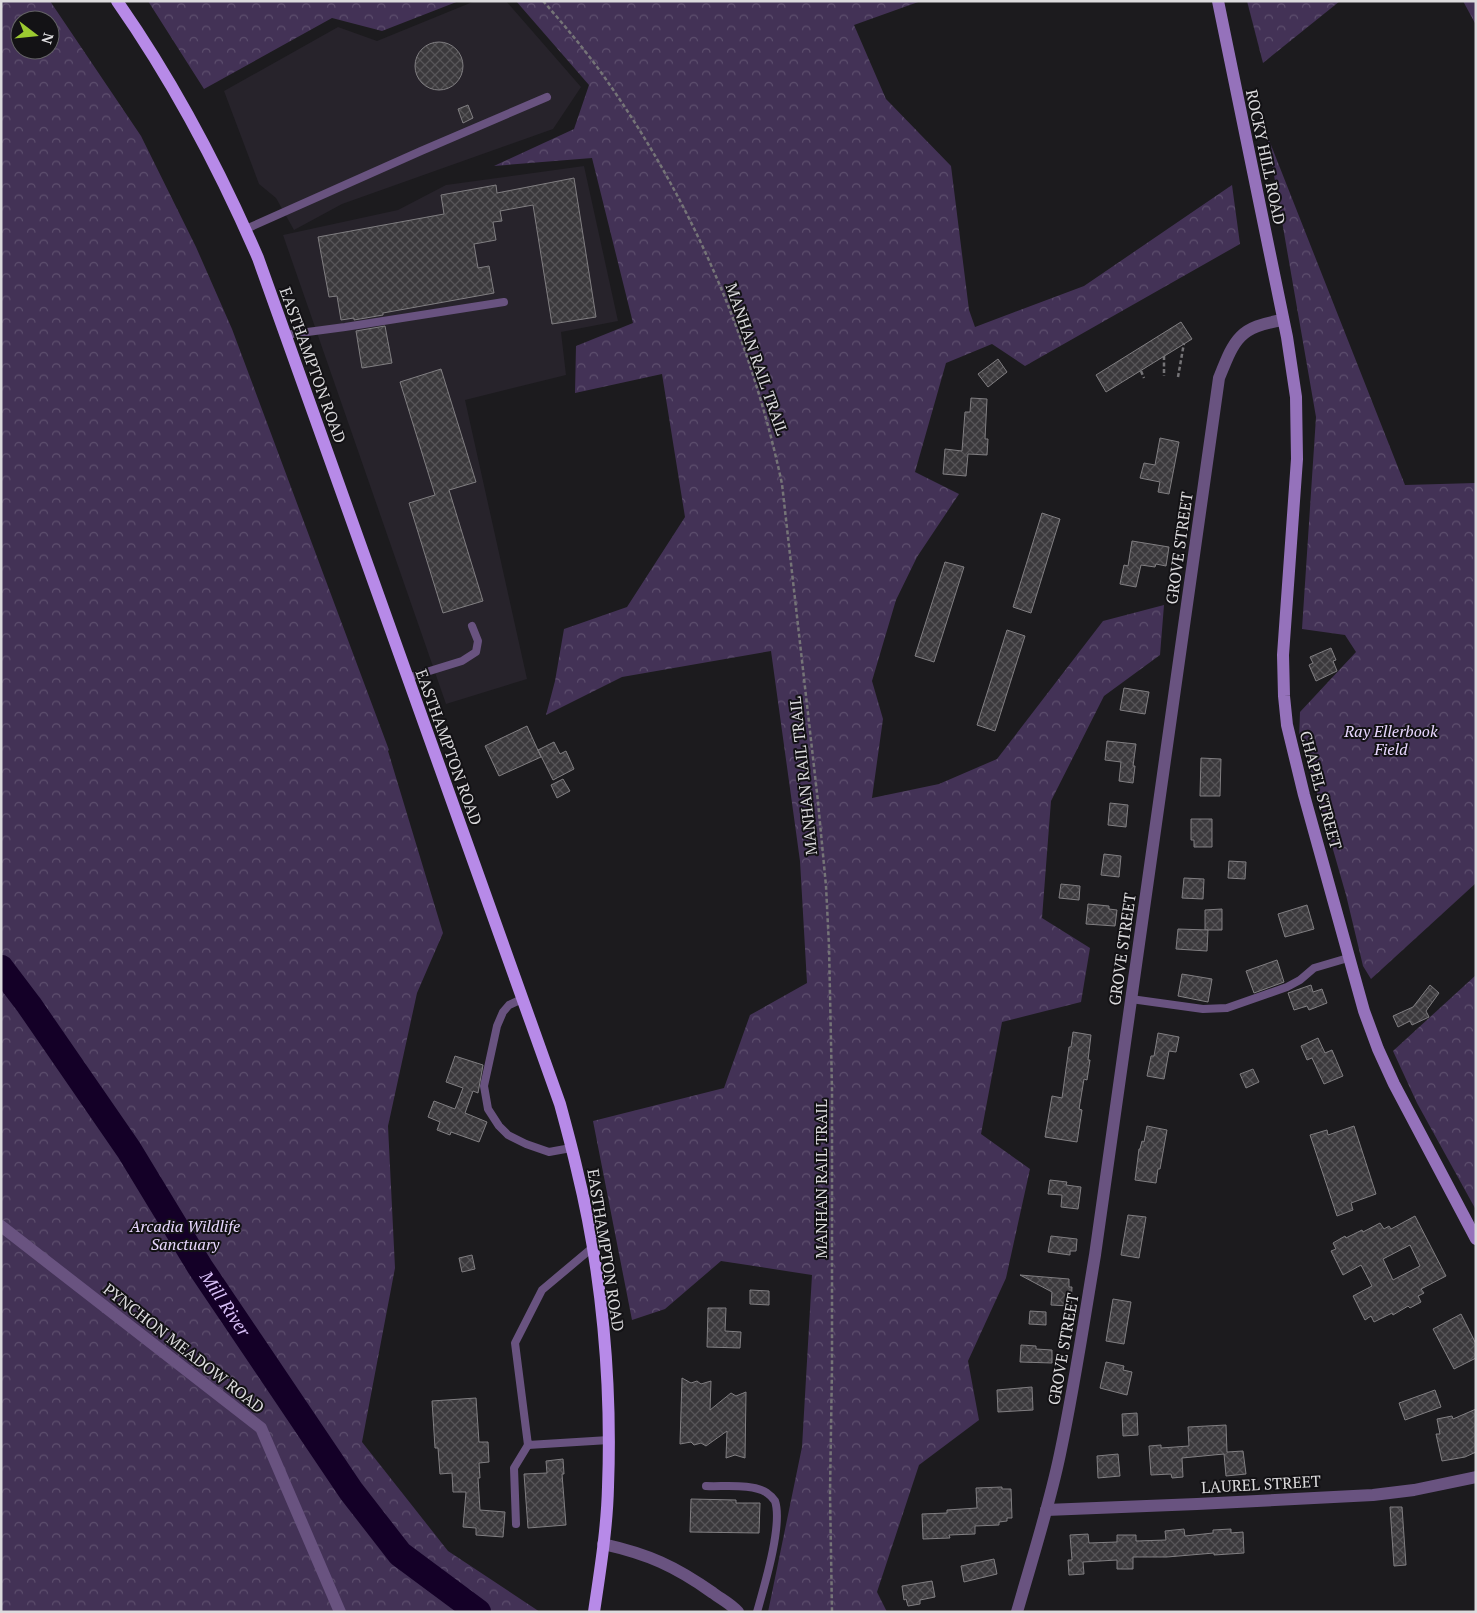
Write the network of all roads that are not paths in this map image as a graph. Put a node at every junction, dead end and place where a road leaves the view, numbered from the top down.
1 (117, 1) edge
2 (1218, 1) edge
3 (547, 97) dead end
4 (246, 230) junction
5 (504, 302) dead end
6 (1283, 320) junction
7 (285, 335) junction
8 (472, 626) dead end
9 (408, 678) junction
10 (1348, 958) junction
11 (1131, 998) junction
12 (522, 999) junction
13 (571, 1148) junction
14 (1, 1226) edge
15 (1476, 1239) edge
16 (592, 1248) junction
17 (609, 1440) junction
18 (528, 1445) junction
19 (1476, 1477) edge
20 (706, 1486) dead end
21 (1046, 1510) junction
22 (516, 1524) dead end
23 (604, 1544) junction
24 (340, 1612) edge
25 (594, 1612) edge
26 (738, 1612) edge
27 (757, 1612) edge
28 (1017, 1612) edge

1 - 4 main road, EASTHAMPTON ROAD
2 - 6 main road, ROCKY HILL ROAD
3 - 4 lane
4 - 7 main road, EASTHAMPTON ROAD
5 - 7 lane
6 - 10 main road, CHAPEL STREET
6 - 11 street, GROVE STREET
7 - 9 main road, EASTHAMPTON ROAD
8 - 9 lane
9 - 12 main road, EASTHAMPTON ROAD
10 - 11 lane
10 - 15 main road, CHAPEL STREET
11 - 21 street, GROVE STREET
12 - 13 main road, EASTHAMPTON ROAD
12 - 13 lane
13 - 16 main road, EASTHAMPTON ROAD
14 - 24 street, PYNCHON MEADOW ROAD
16 - 17 main road, EASTHAMPTON ROAD
16 - 18 lane
17 - 18 lane
17 - 23 main road, EASTHAMPTON ROAD
18 - 22 lane
19 - 21 street, LAUREL STREET
20 - 27 lane
21 - 28 street, GROVE STREET
23 - 25 main road, EASTHAMPTON ROAD
23 - 26 street

